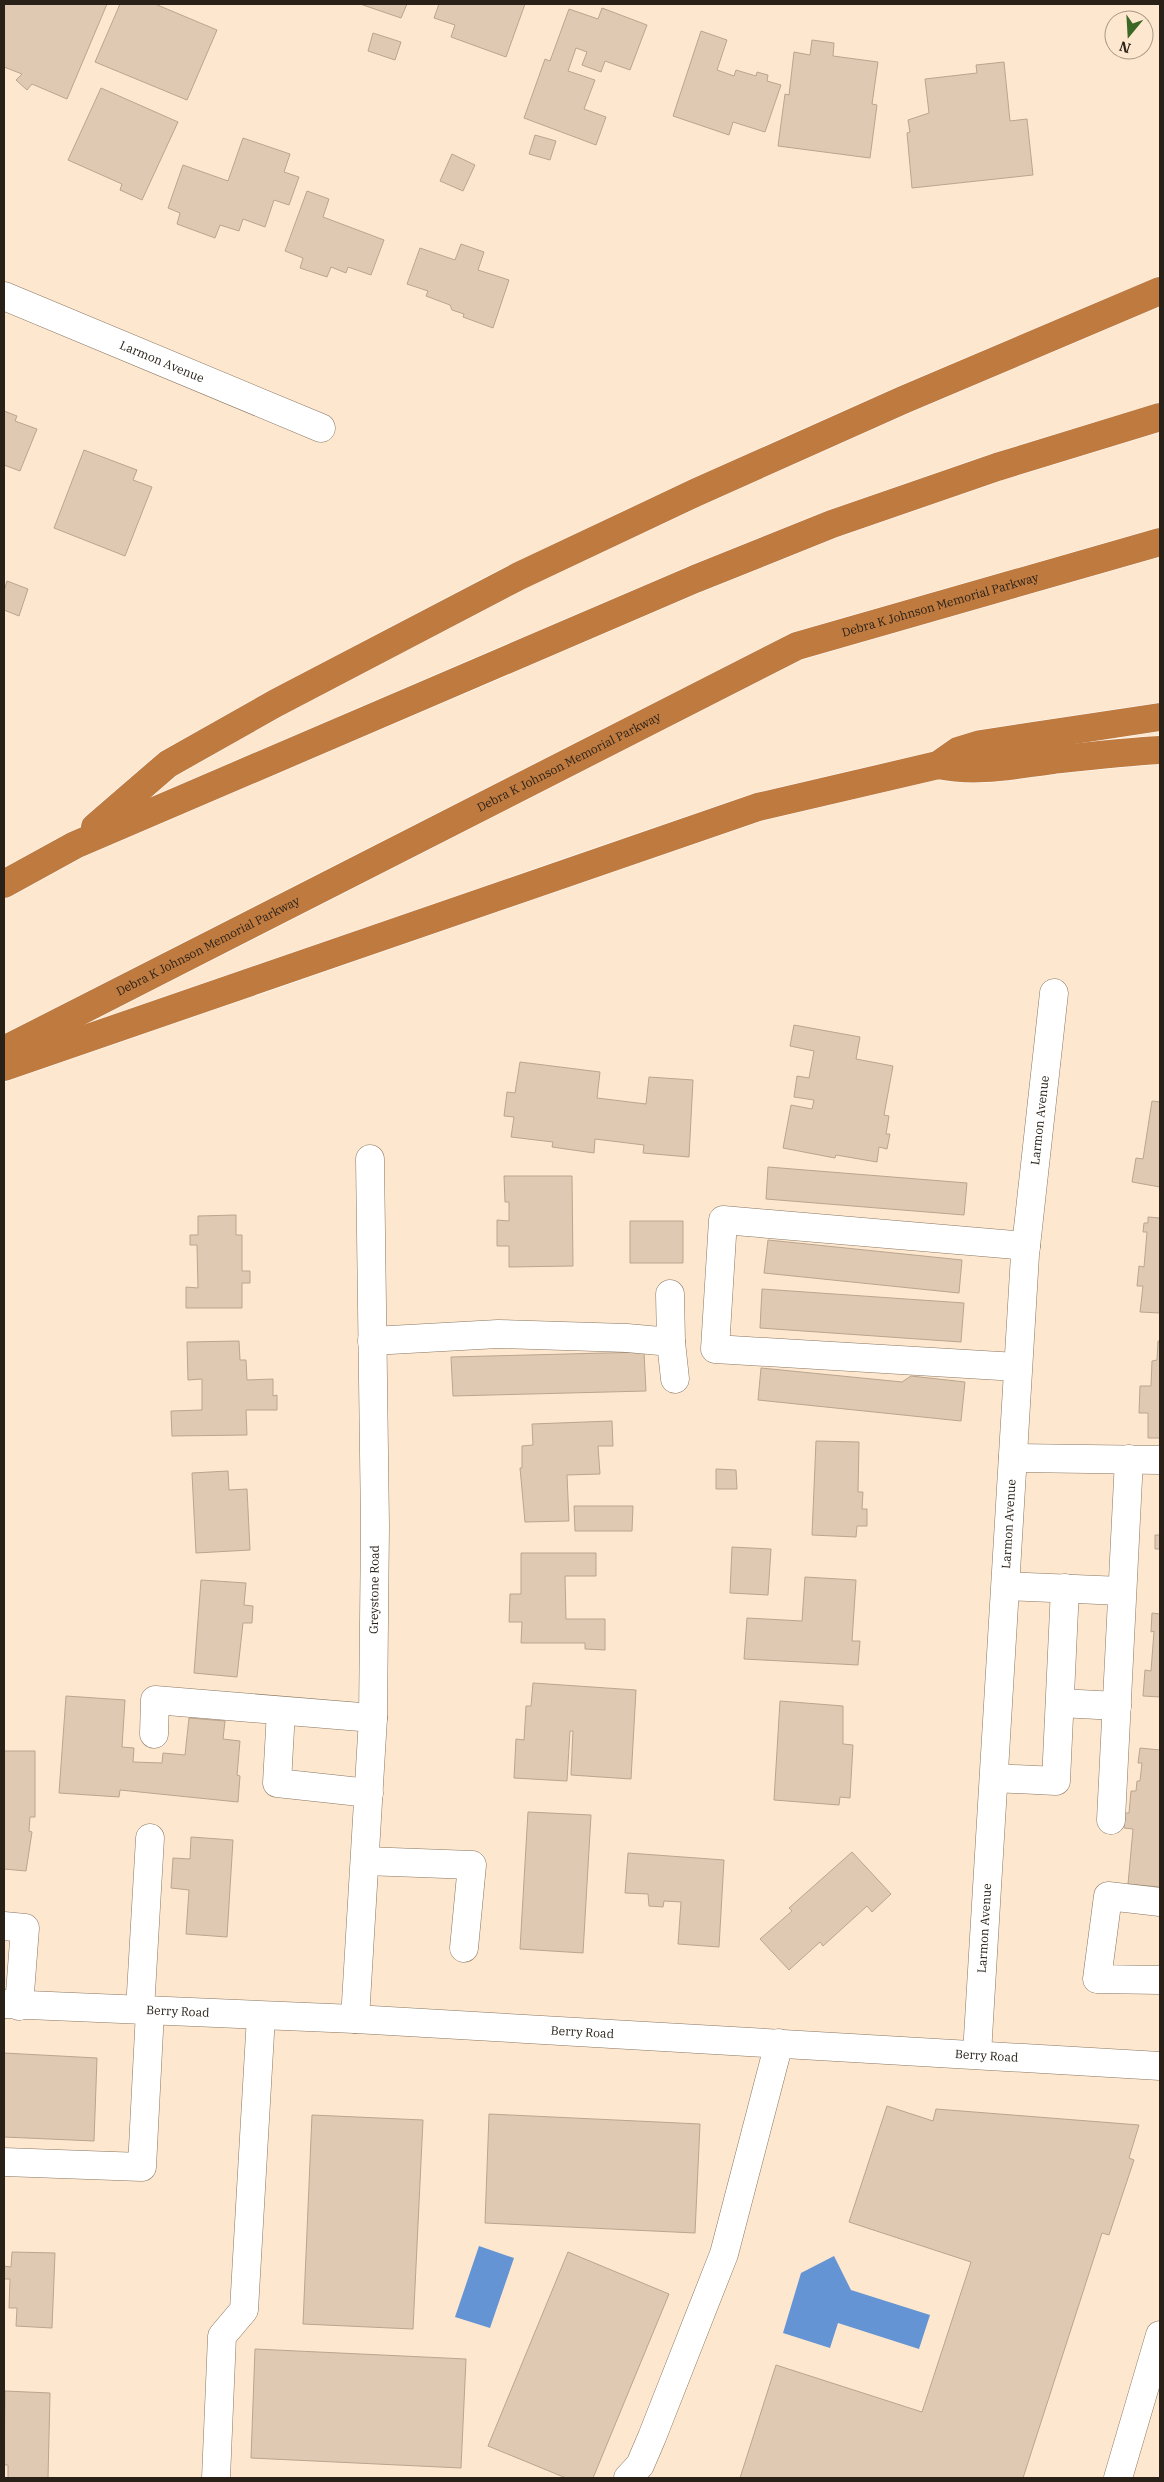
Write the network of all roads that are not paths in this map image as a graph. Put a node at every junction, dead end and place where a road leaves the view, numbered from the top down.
1 (1160, 291) edge
2 (4, 296) edge
3 (1160, 417) edge
4 (321, 428) dead end
5 (1160, 542) edge
6 (1160, 717) edge
7 (1160, 750) edge
8 (938, 765) junction
9 (75, 845) junction
10 (4, 884) edge
11 (1054, 993) dead end
12 (4, 1050) edge
13 (4, 1067) edge
14 (370, 1159) dead end
15 (1026, 1246) junction
16 (670, 1294) dead end
17 (372, 1341) junction
18 (671, 1342) junction
19 (1017, 1367) junction
20 (675, 1379) dead end
21 (1013, 1458) junction
22 (1128, 1459) junction
23 (1160, 1460) edge
24 (1006, 1586) junction
25 (1065, 1588) junction
26 (1122, 1591) junction
27 (1060, 1703) junction
28 (1117, 1706) junction
29 (281, 1711) junction
30 (374, 1718) junction
31 (154, 1734) dead end
32 (994, 1778) junction
33 (369, 1794) junction
34 (1111, 1820) dead end
35 (150, 1838) dead end
36 (364, 1861) junction
37 (1160, 1902) edge
38 (4, 1926) edge
39 (464, 1948) dead end
40 (1160, 1980) edge
41 (12, 2005) edge
42 (145, 2010) junction
43 (261, 2016) junction
44 (355, 2019) junction
45 (779, 2043) junction
46 (977, 2054) junction
47 (1160, 2066) edge
48 (4, 2162) edge
49 (1160, 2335) edge
50 (216, 2478) edge
51 (628, 2478) edge
52 (1118, 2478) edge

1 - 9 highway
2 - 4 street, Larmon Avenue
3 - 9 highway
5 - 12 highway, Debra K Johnson Memorial Parkway
6 - 8 highway
7 - 8 highway
8 - 13 highway
9 - 10 highway
11 - 15 street, Larmon Avenue
14 - 17 street, Greystone Road
15 - 19 street, Larmon Avenue
15 - 19 street
16 - 18 street
17 - 18 street
17 - 30 street, Greystone Road
18 - 20 street
19 - 21 street, Larmon Avenue
21 - 22 street
21 - 24 street, Larmon Avenue
22 - 23 street
22 - 26 street
24 - 25 street
24 - 32 street, Larmon Avenue
25 - 26 street
25 - 27 street
26 - 28 street
27 - 28 street
27 - 32 street
28 - 34 street
29 - 30 street
29 - 31 street
29 - 33 street
30 - 33 street, Greystone Road
32 - 46 street, Larmon Avenue
33 - 36 street, Greystone Road
35 - 42 street
36 - 39 street
36 - 44 street, Greystone Road
37 - 40 street
38 - 41 street
41 - 42 street, Berry Road
42 - 43 street, Berry Road
42 - 48 street
43 - 44 street, Berry Road
43 - 50 street
44 - 45 street, Berry Road
45 - 46 street, Berry Road
45 - 51 street
46 - 47 street, Berry Road
49 - 52 street

